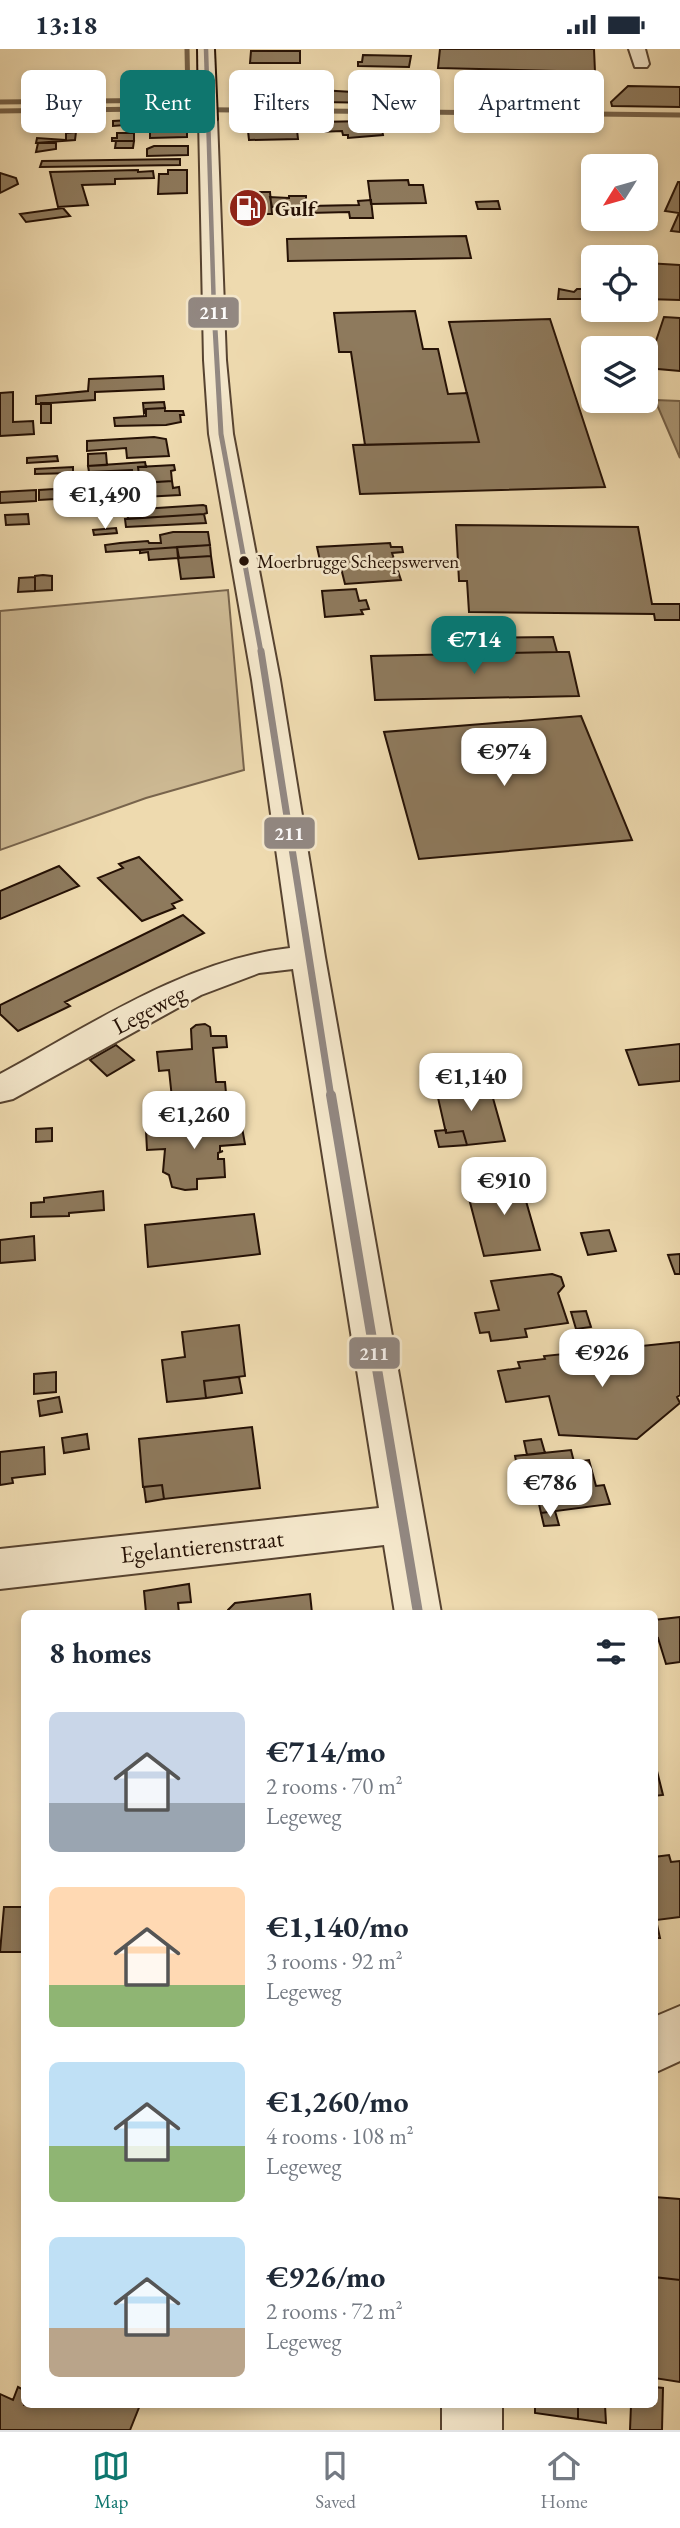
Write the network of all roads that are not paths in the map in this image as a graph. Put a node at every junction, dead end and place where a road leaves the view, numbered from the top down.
1 (206, 49) edge
2 (308, 957) junction
3 (0, 1090) edge
4 (403, 1524) junction
5 (0, 1569) edge
6 (417, 1610) edge
7 (680, 2033) edge
8 (658, 2044) edge
9 (472, 2408) edge
10 (472, 2430) edge

1 - 2 street
2 - 3 street, Legeweg
2 - 4 street
4 - 5 street, Egelantierenstraat
4 - 6 street
7 - 8 street
9 - 10 street

